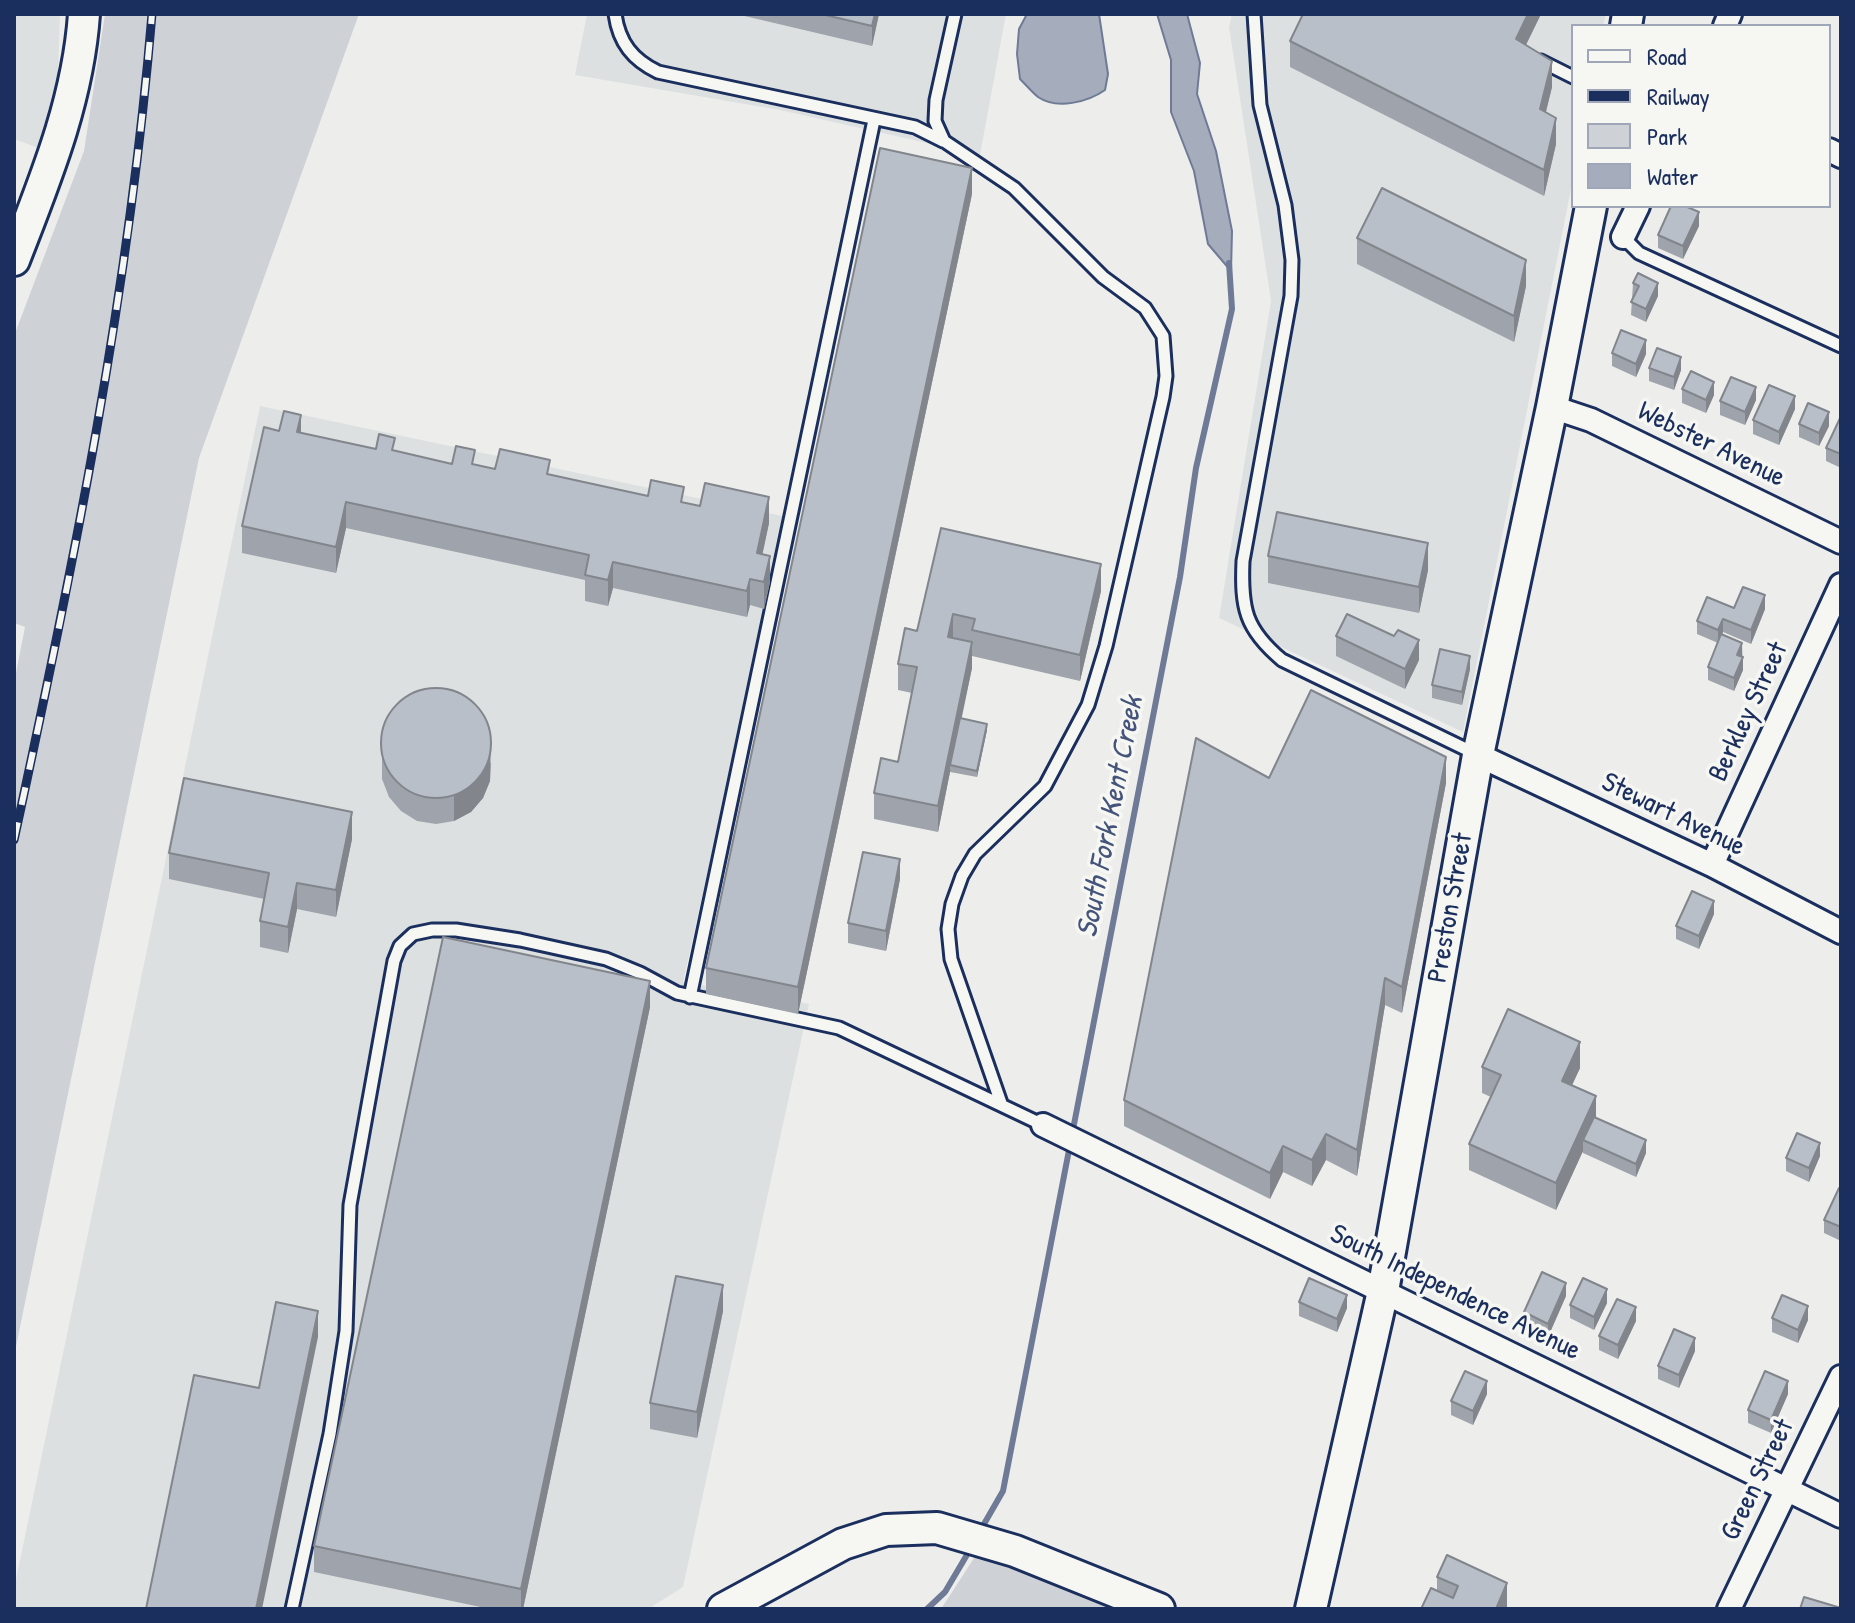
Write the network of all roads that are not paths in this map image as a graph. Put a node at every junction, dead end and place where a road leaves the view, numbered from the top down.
1 (84, 14) edge
2 (615, 14) edge
3 (955, 14) edge
4 (1254, 14) edge
5 (1535, 58) edge
6 (1571, 76) edge
7 (874, 120) junction
8 (944, 141) junction
9 (1591, 208) edge
10 (1637, 208) edge
11 (1623, 237) joint
12 (14, 260) edge
13 (1841, 346) edge
14 (1552, 407) junction
15 (1841, 542) edge
16 (1841, 585) edge
17 (1478, 755) junction
18 (1712, 865) junction
19 (1841, 932) edge
20 (690, 997) junction
21 (1001, 1103) junction
22 (1043, 1125) joint
23 (1383, 1291) junction
24 (1841, 1377) edge
25 (1787, 1489) junction
26 (1841, 1516) edge
27 (292, 1609) edge
28 (723, 1609) edge
29 (1159, 1609) edge
30 (1311, 1609) edge
31 (1729, 1609) edge

1 - 12 street
2 - 7 lane
3 - 8 lane
4 - 17 lane
5 - 6 lane
7 - 8 lane
7 - 20 lane
8 - 21 lane
9 - 14 street, Preston Street
10 - 11 street
11 - 13 lane
14 - 15 street, Webster Avenue
14 - 17 street, Preston Street
16 - 18 street, Berkley Street
17 - 18 street, Stewart Avenue
17 - 23 street, Preston Street
18 - 19 street, Stewart Avenue
20 - 21 lane
20 - 27 lane
21 - 22 lane
22 - 23 street, South Independence Avenue
23 - 25 street, South Independence Avenue
23 - 30 street, Preston Street
24 - 25 street, Green Street
25 - 26 street, South Independence Avenue
25 - 31 street, Green Street
28 - 29 street

